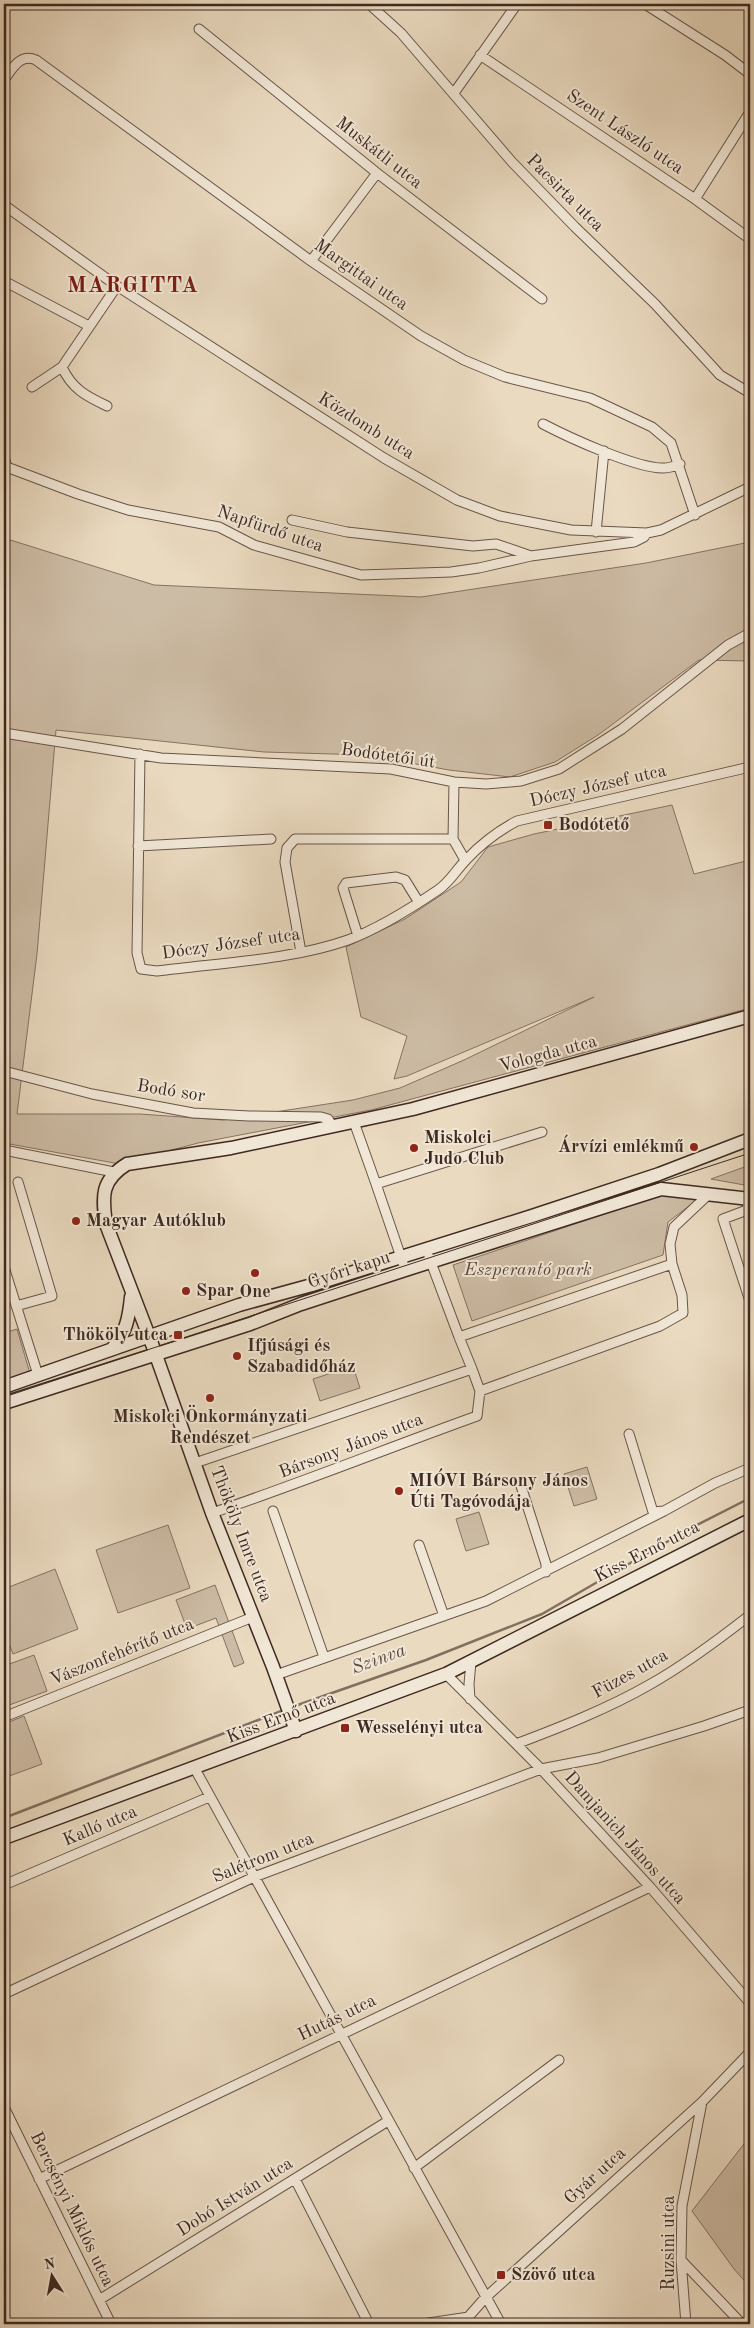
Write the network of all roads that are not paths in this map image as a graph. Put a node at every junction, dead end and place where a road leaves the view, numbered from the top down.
1 (369, 4) edge
2 (517, 4) edge
3 (645, 4) edge
4 (199, 29) dead end
5 (480, 55) junction
6 (750, 74) edge
7 (4, 80) edge
8 (454, 93) junction
9 (750, 112) edge
10 (377, 173) junction
11 (695, 199) junction
12 (4, 206) edge
13 (750, 239) edge
14 (311, 261) junction
15 (4, 281) edge
16 (117, 286) junction
17 (542, 299) dead end
18 (89, 326) junction
19 (62, 367) junction
20 (32, 387) dead end
21 (750, 393) edge
22 (107, 406) dead end
23 (543, 424) dead end
24 (604, 451) junction
25 (4, 457) edge
26 (680, 464) junction
27 (5, 467) edge
28 (750, 487) edge
29 (695, 515) junction
30 (292, 520) dead end
31 (596, 532) junction
32 (646, 533) junction
33 (531, 556) junction
34 (750, 633) edge
35 (4, 733) edge
36 (140, 754) junction
37 (750, 767) edge
38 (454, 782) junction
39 (453, 838) junction
40 (270, 839) dead end
41 (138, 846) junction
42 (465, 860) junction
43 (418, 901) junction
44 (358, 936) junction
45 (301, 952) junction
46 (750, 1016) edge
47 (4, 1072) edge
48 (354, 1122) junction
49 (333, 1127) junction
50 (542, 1132) dead end
51 (750, 1139) edge
52 (4, 1150) edge
53 (114, 1172) junction
54 (18, 1182) dead end
55 (376, 1184) junction
56 (709, 1194) junction
57 (750, 1199) edge
58 (426, 1250) junction
59 (401, 1257) junction
60 (431, 1262) junction
61 (672, 1264) junction
62 (4, 1267) edge
63 (405, 1270) junction
64 (131, 1294) junction
65 (750, 1300) edge
66 (16, 1306) junction
67 (149, 1337) junction
68 (459, 1337) junction
69 (112, 1349) junction
70 (155, 1355) junction
71 (472, 1368) junction
72 (38, 1375) junction
73 (4, 1387) edge
74 (480, 1391) junction
75 (4, 1403) edge
76 (629, 1434) dead end
77 (195, 1463) junction
78 (750, 1468) edge
79 (521, 1486) dead end
80 (273, 1511) dead end
81 (664, 1512) junction
82 (212, 1513) junction
83 (750, 1520) edge
84 (419, 1545) dead end
85 (546, 1572) junction
86 (750, 1615) edge
87 (444, 1616) junction
88 (253, 1618) junction
89 (324, 1657) junction
90 (471, 1662) junction
91 (446, 1674) junction
92 (276, 1675) junction
93 (470, 1699) junction
94 (750, 1710) edge
95 (4, 1717) edge
96 (296, 1731) junction
97 (516, 1744) junction
98 (195, 1769) junction
99 (541, 1769) junction
100 (209, 1797) junction
101 (4, 1838) edge
102 (254, 1877) junction
103 (4, 1885) edge
104 (650, 1887) junction
105 (4, 1994) edge
106 (750, 2004) edge
107 (340, 2034) junction
108 (750, 2052) edge
109 (559, 2060) dead end
110 (702, 2102) junction
111 (4, 2107) edge
112 (685, 2118) junction
113 (388, 2121) junction
114 (698, 2124) junction
115 (414, 2168) junction
116 (39, 2179) junction
117 (295, 2179) junction
118 (682, 2260) junction
119 (485, 2298) junction
120 (99, 2300) junction
121 (469, 2317) junction
122 (111, 2324) edge
123 (369, 2324) edge
124 (422, 2324) edge
125 (462, 2324) edge
126 (501, 2324) edge
127 (686, 2324) edge
128 (742, 2324) edge

1 - 8 street, Pacsirta utca
2 - 5 street
3 - 6 street
4 - 10 street, Muskátli utca
5 - 8 street
5 - 11 street, Szent László utca
7 - 14 street, Margittai utca
8 - 21 street, Pacsirta utca
9 - 11 street
10 - 14 street
10 - 17 street, Muskátli utca
11 - 13 street, Szent László utca
12 - 16 street, Közdomb utca
14 - 26 street, Margittai utca
15 - 18 street
16 - 18 street
16 - 31 street, Közdomb utca
18 - 19 street
19 - 20 street
19 - 22 street
23 - 24 street
24 - 26 street
24 - 31 street
25 - 27 street
26 - 29 street, Margittai utca
27 - 33 street, Napfürdő utca
28 - 29 street, Közdomb utca
29 - 32 street, Közdomb utca
30 - 33 street, Napfürdő utca
31 - 32 street, Közdomb utca
32 - 33 street, Napfürdő utca
34 - 38 street, Bodótetői út
35 - 36 street, Bodótetői út
36 - 38 street, Bodótetői út
36 - 41 street, Dóczy József utca
37 - 42 street, Dóczy József utca
38 - 39 street
39 - 42 street
39 - 45 street
40 - 41 street
41 - 45 street, Dóczy József utca
42 - 43 street, Dóczy József utca
43 - 44 street, Dóczy József utca
43 - 44 street
44 - 45 street, Dóczy József utca
46 - 48 street, Vologda utca
47 - 49 street, Bodó sor
48 - 49 street, Vologda utca
48 - 55 street
49 - 53 street, Vologda utca
50 - 55 street
51 - 58 street, Győri kapu
52 - 53 street
53 - 64 street, Thököly Imre utca
54 - 66 street
55 - 59 street, Győri kapu
56 - 57 street, Győri kapu
56 - 60 street, Győri kapu
56 - 61 street
57 - 65 street
58 - 59 street, Győri kapu
58 - 60 street, Bársony János utca
59 - 63 street
59 - 67 street, Győri kapu
60 - 63 street, Győri kapu
60 - 68 street, Bársony János utca
61 - 68 street
61 - 74 street
62 - 66 street
63 - 70 street, Győri kapu
64 - 67 street, Thököly Imre utca
64 - 69 street, Thököly Imre utca
66 - 72 street
67 - 69 street, Győri kapu
67 - 70 street, Thököly Imre utca
68 - 71 street, Bársony János utca
69 - 72 street, Győri kapu
70 - 75 street, Győri kapu
70 - 77 street, Thököly Imre utca
71 - 74 street, Bársony János utca
71 - 77 street, Bársony János utca
72 - 73 street, Győri kapu
74 - 82 street, Bársony János utca
76 - 81 street
77 - 82 street, Thököly Imre utca
78 - 81 street
79 - 85 street
80 - 89 street
81 - 85 street
82 - 88 street, Thököly Imre utca
83 - 90 street, Kiss Ernő utca
84 - 87 street
85 - 87 street
86 - 97 street, Füzes utca
87 - 89 street
88 - 92 street, Thököly Imre utca
88 - 95 street, Vászonfehérítő utca
89 - 92 street
90 - 91 street, Kiss Ernő utca
90 - 93 street
91 - 93 street, Damjanich János utca
91 - 96 street, Kiss Ernő utca
92 - 96 street, Thököly Imre utca
93 - 97 street, Damjanich János utca
94 - 99 street, Salétrom utca
96 - 98 street, Kiss Ernő utca
97 - 99 street, Damjanich János utca
98 - 100 street
98 - 101 street, Kiss Ernő utca
99 - 102 street, Salétrom utca
99 - 104 street, Damjanich János utca
100 - 102 street
100 - 103 street, Kalló utca
102 - 105 street, Salétrom utca
102 - 107 street
104 - 106 street, Damjanich János utca
104 - 107 street, Hutás utca
107 - 113 street
107 - 116 street, Hutás utca
108 - 110 street, Gyár utca
109 - 115 street
110 - 112 street, Gyár utca
110 - 114 street, Ruzsini utca
111 - 116 street, Bercsényi Miklós utca
112 - 114 street
112 - 119 street, Gyár utca
113 - 115 street
113 - 117 street, Dobó István utca
114 - 118 street, Ruzsini utca
115 - 119 street
116 - 120 street, Bercsényi Miklós utca
117 - 120 street, Dobó István utca
117 - 123 street
118 - 127 street, Ruzsini utca
118 - 128 street
119 - 121 street, Gyár utca
119 - 126 street
120 - 122 street, Bercsényi Miklós utca
121 - 124 street
121 - 125 street, Gyár utca

